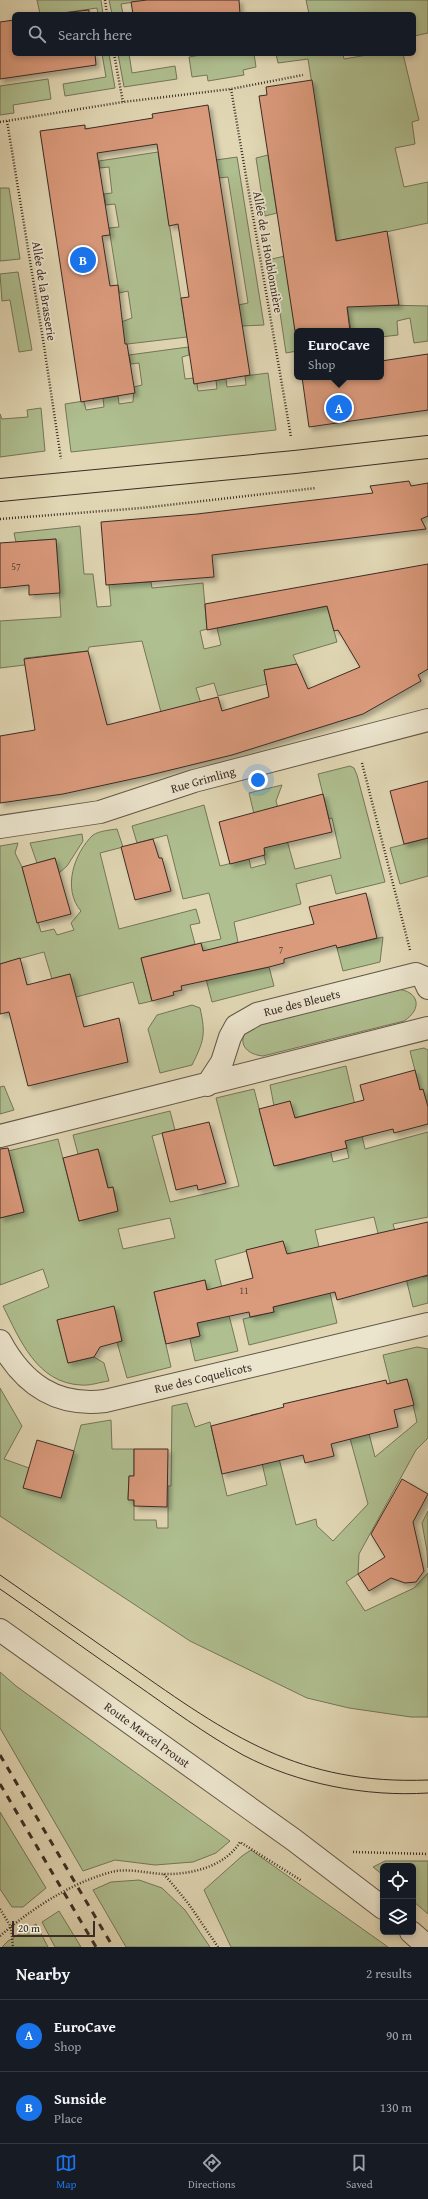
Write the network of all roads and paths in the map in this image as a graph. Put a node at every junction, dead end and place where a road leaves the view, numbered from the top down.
1 (105, 0) edge
2 (107, 12) edge
3 (114, 56) edge
4 (303, 75) dead end
5 (231, 89) junction
6 (123, 102) junction
7 (7, 121) junction
8 (0, 122) edge
9 (292, 442) dead end
10 (428, 447) edge
11 (61, 466) dead end
12 (319, 487) dead end
13 (0, 490) edge
14 (0, 519) edge
15 (428, 720) edge
16 (356, 739) junction
17 (0, 827) edge
18 (422, 981) edge
19 (428, 1028) edge
20 (207, 1085) junction
21 (0, 1136) edge
22 (428, 1324) edge
23 (0, 1341) edge
24 (0, 1630) edge
25 (236, 1848) dead end
26 (428, 1854) edge
27 (336, 1872) junction
28 (163, 1874) junction
29 (380, 1906) edge
30 (0, 1909) edge
31 (11, 1927) junction
32 (414, 1935) edge
33 (0, 1936) edge
34 (13, 1947) edge
35 (218, 1947) edge
36 (428, 1947) edge

1 - 2 path
3 - 6 path
4 - 5 path
5 - 6 path
5 - 9 path, Allée de la Houblonnière
6 - 7 path
7 - 8 path
7 - 11 path, Allée de la Brasserie
10 - 13 main road
12 - 14 path
15 - 16 street, Rue Grimling
16 - 17 street, Rue Grimling
16 - 18 path
18 - 20 street, Rue des Bleuets
19 - 20 street
20 - 21 street
22 - 23 street, Rue des Coquelicots
24 - 27 street, Route Marcel Proust
25 - 28 path
26 - 27 path
27 - 29 street, Route Marcel Proust
28 - 31 path
28 - 35 path
30 - 31 path
31 - 33 path
31 - 34 path
32 - 36 street

